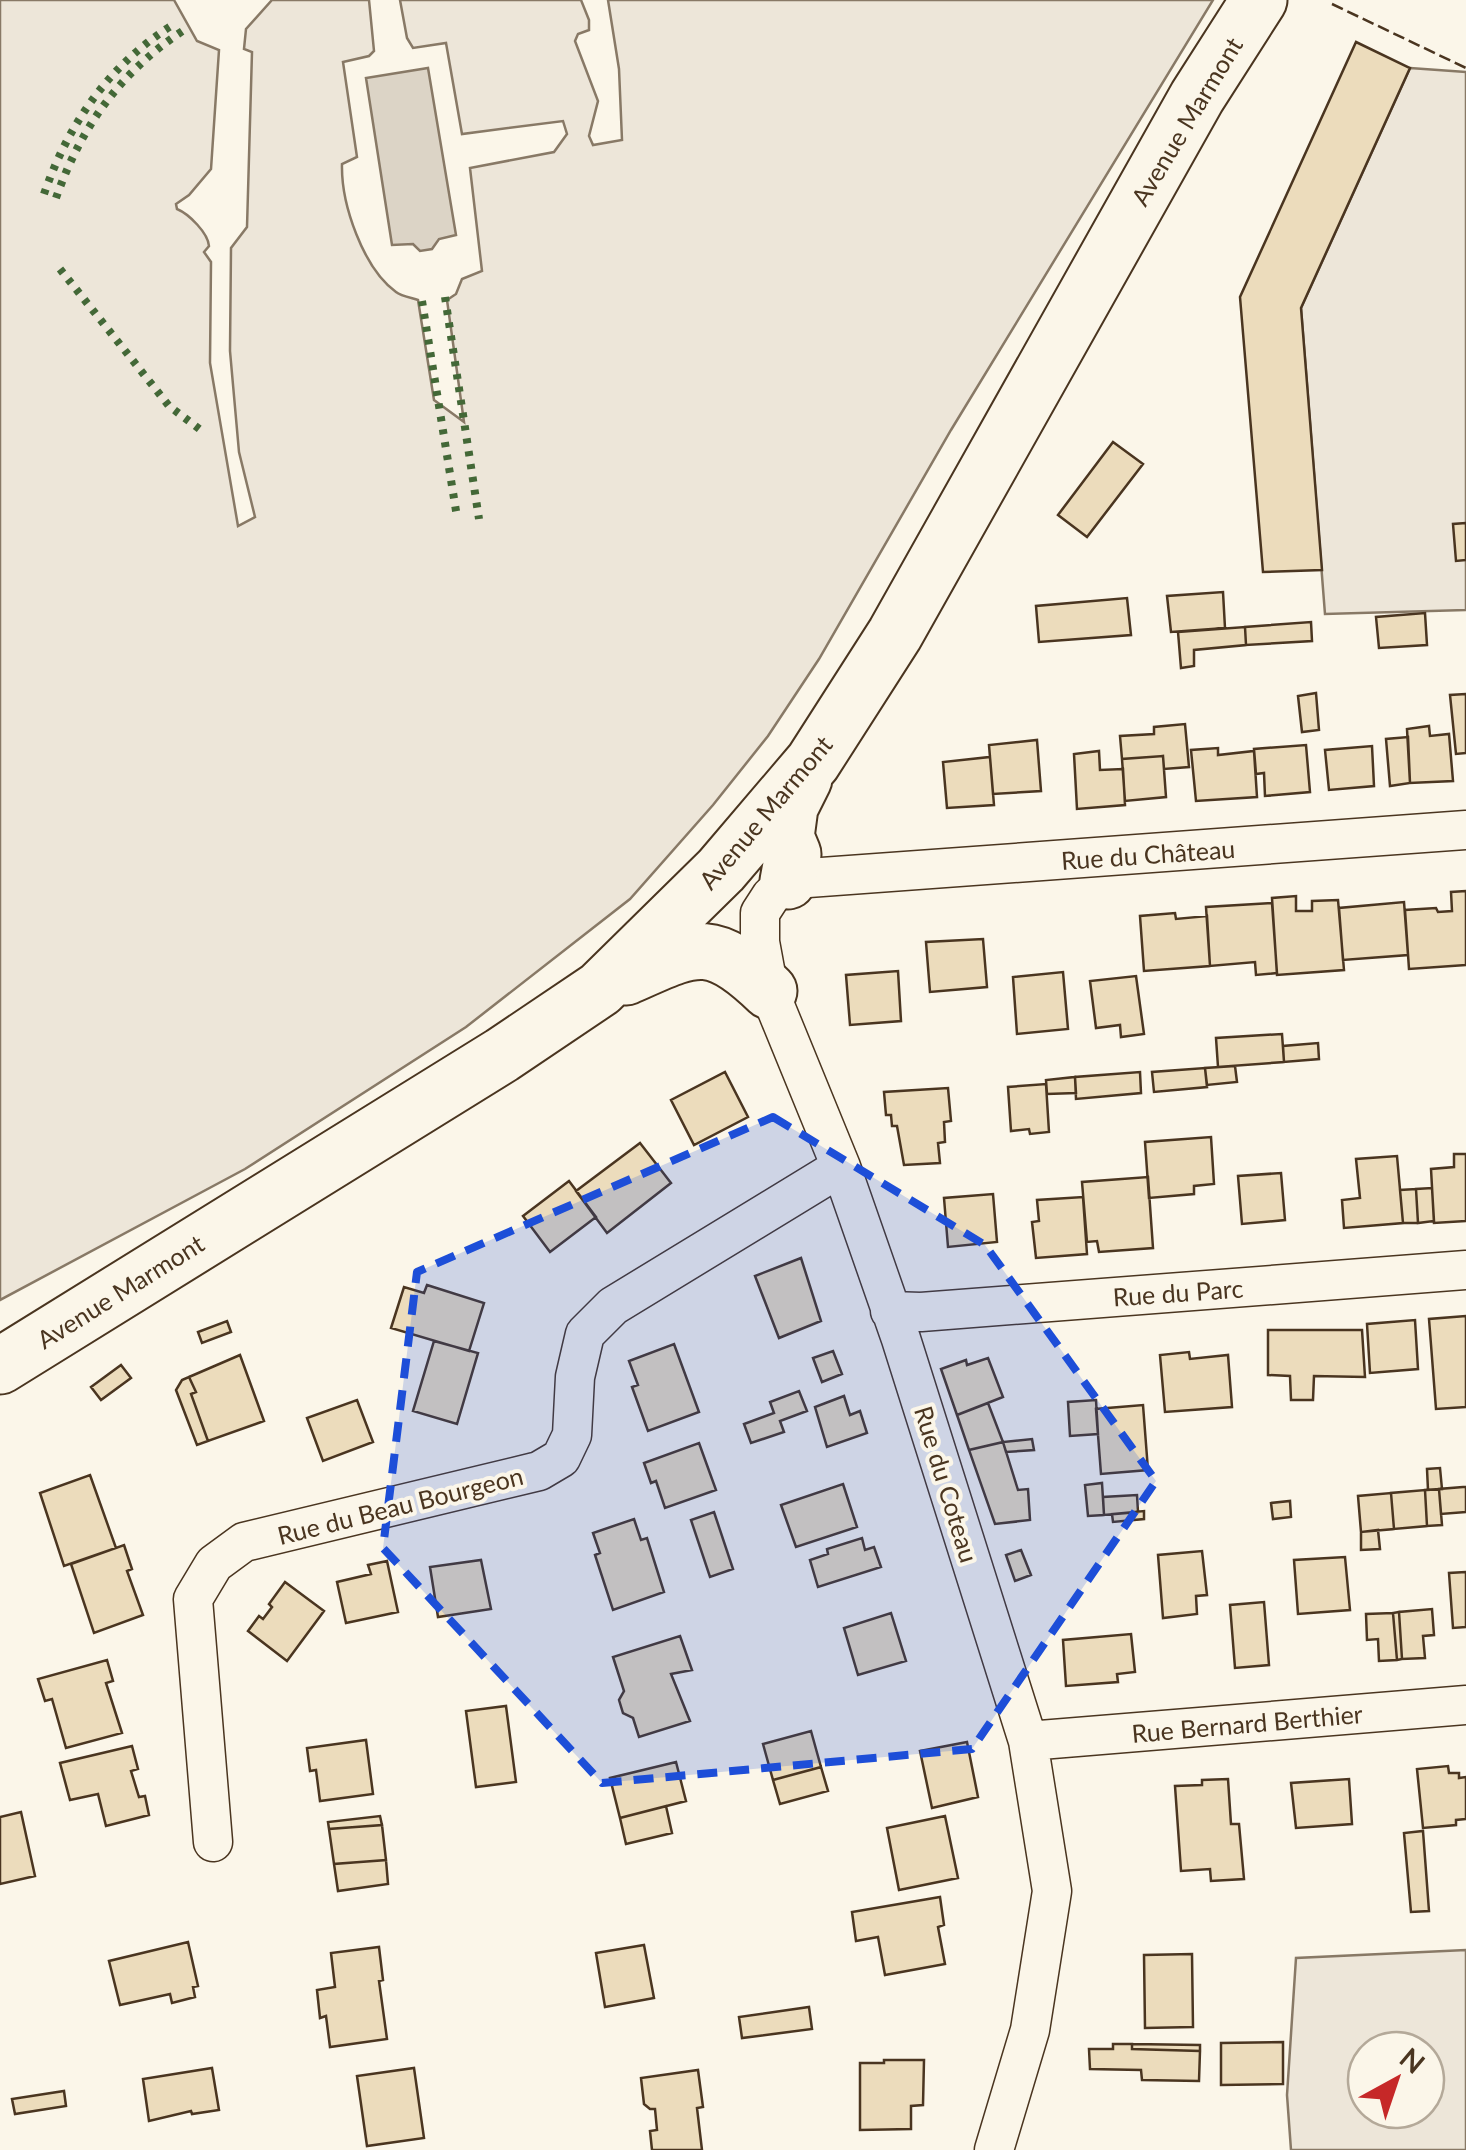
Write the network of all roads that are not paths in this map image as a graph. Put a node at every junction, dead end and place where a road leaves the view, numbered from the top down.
1 (1259, 0) edge
2 (813, 762) junction
3 (1466, 830) edge
4 (809, 879) junction
5 (600, 989) junction
6 (769, 991) junction
7 (841, 1167) junction
8 (1466, 1270) edge
9 (890, 1310) junction
10 (0, 1366) edge
11 (1466, 1705) edge
12 (1028, 1741) junction
13 (212, 1842) dead end
14 (994, 2150) edge

1 - 2 main road, Avenue Marmont
2 - 4 main road
2 - 5 main road, Avenue Marmont
3 - 4 street, Rue du Château
4 - 6 street, Rue du Coteau
5 - 6 main road
5 - 10 main road, Avenue Marmont
6 - 7 street, Rue du Coteau
7 - 9 street, Rue du Coteau
7 - 13 street, Rue du Beau Bourgeon
8 - 9 street, Rue du Parc
9 - 12 street, Rue du Coteau
11 - 12 street, Rue Bernard Berthier
12 - 14 street, Rue du Coteau

